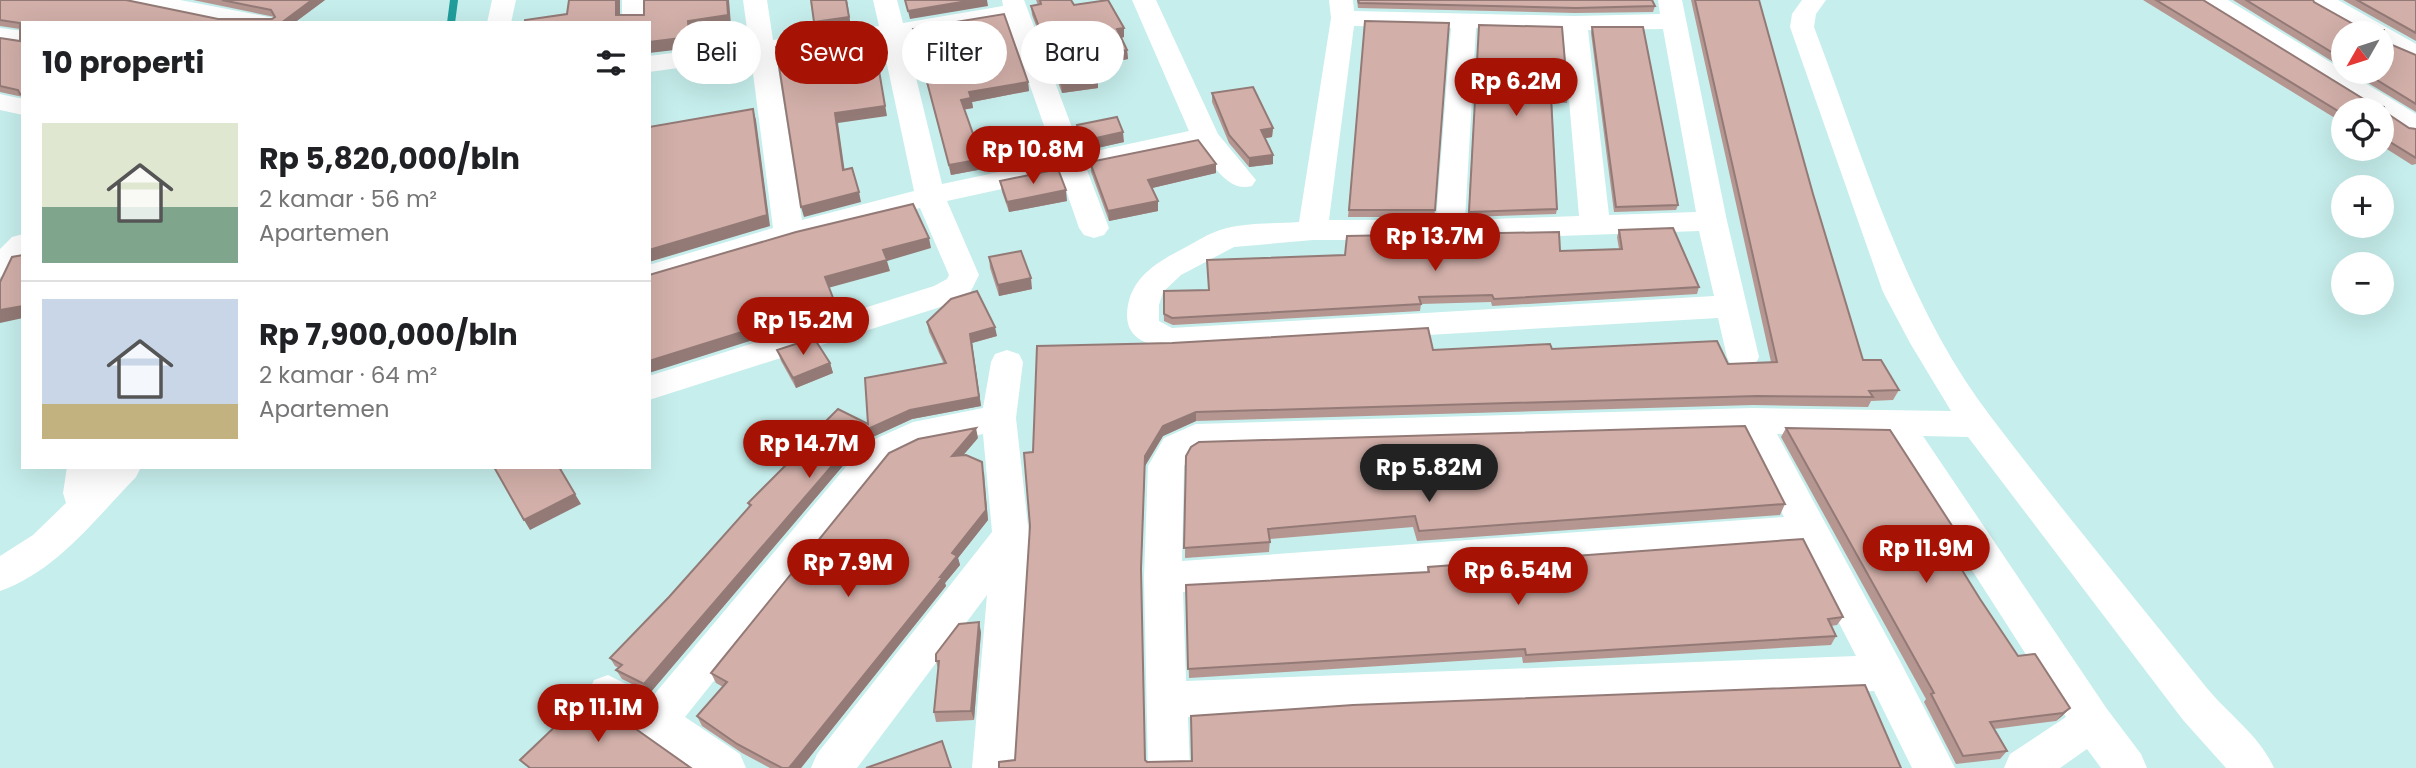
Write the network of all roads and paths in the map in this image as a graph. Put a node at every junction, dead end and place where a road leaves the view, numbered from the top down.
1 (141, 0) edge
2 (504, 0) edge
3 (634, 0) edge
4 (755, 0) edge
5 (885, 0) edge
6 (1144, 0) edge
7 (2211, 0) edge
8 (2320, 0) edge
9 (1805, 2) edge
10 (1015, 6) edge
11 (1342, 9) edge
12 (1672, 11) edge
13 (253, 21) edge
14 (499, 21) edge
15 (634, 21) edge
16 (757, 21) edge
17 (1464, 21) junction
18 (2357, 21) edge
19 (1575, 23) junction
20 (892, 32) junction
21 (0, 35) edge
22 (21, 39) edge
23 (2394, 42) edge
24 (761, 49) edge
25 (2416, 54) edge
26 (761, 55) edge
27 (672, 61) edge
28 (651, 64) edge
29 (0, 102) edge
30 (21, 107) edge
31 (2416, 126) edge
32 (1205, 136) junction
33 (1071, 164) junction
34 (1242, 180) dead end
35 (930, 196) junction
36 (1712, 221) junction
37 (1595, 225) junction
38 (1094, 228) dead end
39 (1313, 230) junction
40 (1450, 230) junction
41 (789, 233) junction
42 (21, 246) edge
43 (0, 267) edge
44 (651, 275) edge
45 (1730, 306) junction
46 (1743, 356) dead end
47 (1007, 362) dead end
48 (651, 387) edge
49 (999, 418) junction
50 (1753, 421) junction
51 (1896, 423) junction
52 (1977, 424) junction
53 (85, 469) edge
54 (122, 469) edge
55 (85, 508) junction
56 (1807, 530) junction
57 (1011, 535) junction
58 (0, 575) edge
59 (1163, 578) junction
60 (1886, 673) junction
61 (608, 693) dead end
62 (1167, 700) junction
63 (657, 721) junction
64 (2091, 722) junction
65 (725, 768) edge
66 (832, 768) edge
67 (993, 768) edge
68 (1169, 768) edge
69 (1934, 768) edge
70 (2025, 768) edge
71 (2126, 768) edge
72 (2253, 768) edge

1 - 13 street
2 - 14 street
3 - 15 street
4 - 16 street
5 - 20 street
6 - 32 street
7 - 31 street
8 - 18 street
9 - 52 street
10 - 20 street
10 - 33 street
11 - 17 street
11 - 39 street
12 - 19 street
12 - 36 street
17 - 19 street
17 - 40 street
19 - 37 street
20 - 24 street
20 - 35 street
21 - 22 street
23 - 25 street
26 - 41 street
27 - 28 street
29 - 30 street
32 - 33 street
32 - 34 street
33 - 35 street
33 - 38 street
35 - 41 street
35 - 48 street
36 - 37 street
36 - 45 street
37 - 40 street
39 - 40 street
39 - 45 street
41 - 44 street
42 - 43 street
45 - 46 street
47 - 49 street
49 - 57 street
49 - 63 street
50 - 51 street
50 - 56 street
50 - 59 street
51 - 52 street
51 - 64 street
52 - 72 street
53 - 55 street
54 - 55 street
55 - 58 street
56 - 59 street
56 - 60 street
57 - 66 street
57 - 67 street
59 - 62 street
60 - 62 street
60 - 69 street
61 - 63 street
62 - 68 street
63 - 65 street
64 - 70 street
64 - 71 street

